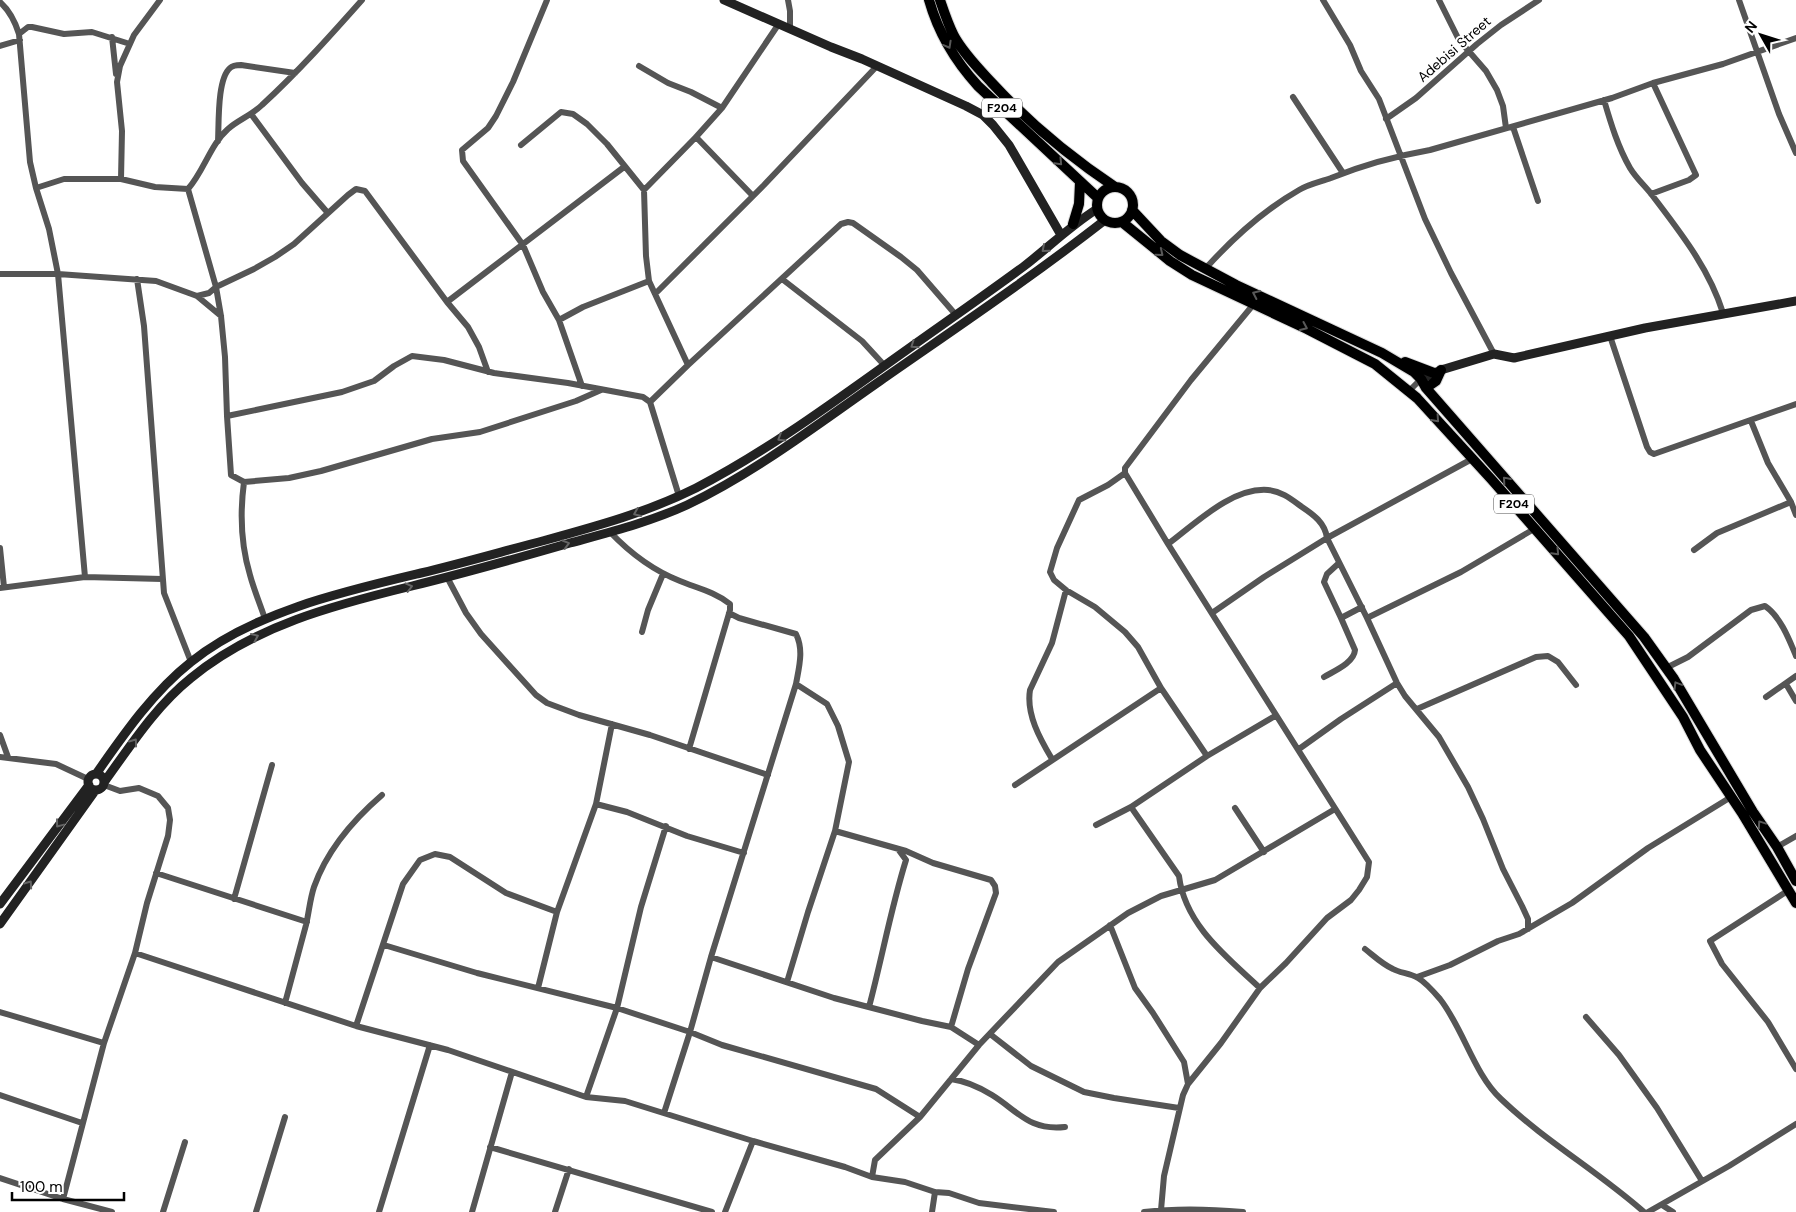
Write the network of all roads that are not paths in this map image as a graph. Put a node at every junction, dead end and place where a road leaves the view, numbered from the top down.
1 (160, 0) edge
2 (362, 0) edge
3 (547, 0) edge
4 (724, 0) edge
5 (788, 0) edge
6 (930, 0) edge
7 (940, 0) edge
8 (1323, 0) edge
9 (1439, 0) edge
10 (1539, 0) edge
11 (1739, 0) edge
12 (0, 2) edge
13 (778, 24) junction
14 (790, 29) junction
15 (20, 37) junction
16 (112, 37) junction
17 (1796, 38) edge
18 (130, 44) junction
19 (0, 46) edge
20 (1468, 51) junction
21 (1758, 52) junction
22 (639, 66) dead end
23 (877, 66) junction
24 (295, 73) junction
25 (117, 82) junction
26 (1654, 83) junction
27 (1293, 97) dead end
28 (1604, 100) junction
29 (722, 108) junction
30 (251, 114) junction
31 (1386, 119) junction
32 (1509, 128) junction
33 (696, 138) junction
34 (218, 140) junction
35 (521, 145) dead end
36 (1796, 153) edge
37 (1400, 155) junction
38 (624, 167) junction
39 (1343, 172) junction
40 (121, 179) junction
41 (1080, 182) junction
42 (1115, 187) junction
43 (36, 188) junction
44 (188, 189) junction
45 (644, 190) junction
46 (1651, 194) junction
47 (752, 196) junction
48 (1538, 201) dead end
49 (1098, 203) junction
50 (1132, 210) junction
51 (327, 212) junction
52 (1105, 220) junction
53 (1122, 222) junction
54 (1073, 224) junction
55 (1061, 235) junction
56 (523, 246) junction
57 (1206, 268) junction
58 (0, 274) edge
59 (58, 274) junction
60 (1220, 276) junction
61 (137, 279) junction
62 (782, 279) junction
63 (649, 281) junction
64 (216, 287) junction
65 (1216, 287) junction
66 (655, 294) junction
67 (197, 296) junction
68 (1796, 301) edge
69 (447, 302) junction
70 (1253, 305) junction
71 (1723, 313) junction
72 (956, 315) junction
73 (221, 316) junction
74 (559, 320) junction
75 (1610, 336) junction
76 (1382, 353) junction
77 (1494, 354) junction
78 (688, 365) junction
79 (885, 366) junction
80 (1437, 371) junction
81 (488, 372) junction
82 (1421, 379) junction
83 (582, 386) junction
84 (1426, 388) junction
85 (602, 389) junction
86 (1409, 391) junction
87 (650, 402) junction
88 (1796, 404) edge
89 (227, 416) junction
90 (1751, 421) junction
91 (1472, 459) junction
92 (1125, 473) junction
93 (244, 482) junction
94 (679, 496) junction
95 (1791, 502) junction
96 (1796, 515) edge
97 (1534, 528) junction
98 (610, 532) junction
99 (1327, 538) junction
100 (1168, 544) junction
101 (0, 548) edge
102 (1694, 550) dead end
103 (1339, 563) junction
104 (663, 574) junction
105 (85, 577) junction
106 (447, 577) junction
107 (162, 579) junction
108 (2, 588) edge
109 (1066, 590) junction
110 (1362, 608) junction
111 (729, 613) junction
112 (1212, 613) junction
113 (1342, 618) junction
114 (1367, 618) junction
115 (265, 619) junction
116 (642, 632) dead end
117 (1796, 656) edge
118 (191, 662) junction
119 (1666, 668) junction
120 (1796, 676) edge
121 (1324, 678) dead end
122 (1396, 683) junction
123 (796, 684) junction
124 (1786, 684) junction
125 (1576, 685) dead end
126 (1161, 688) junction
127 (1766, 697) dead end
128 (1796, 700) edge
129 (1417, 709) junction
130 (1275, 716) junction
131 (612, 724) junction
132 (0, 734) edge
133 (689, 749) junction
134 (1299, 749) junction
135 (1207, 756) junction
136 (0, 757) edge
137 (8, 758) junction
138 (1052, 759) junction
139 (272, 765) dead end
140 (768, 775) junction
141 (92, 782) junction
142 (105, 783) junction
143 (1015, 785) dead end
144 (382, 795) dead end
145 (1731, 797) junction
146 (596, 804) junction
147 (1131, 807) junction
148 (1235, 808) dead end
149 (1335, 809) junction
150 (1096, 825) dead end
151 (666, 826) junction
152 (835, 831) junction
153 (1796, 836) edge
154 (1777, 847) junction
155 (898, 849) junction
156 (1264, 852) junction
157 (744, 853) junction
158 (156, 874) junction
159 (1796, 881) edge
160 (1181, 889) junction
161 (1789, 890) junction
162 (234, 899) junction
163 (1796, 903) edge
164 (0, 904) edge
165 (557, 912) junction
166 (307, 922) junction
167 (0, 924) edge
168 (1110, 925) junction
169 (1528, 928) junction
170 (384, 945) junction
171 (1365, 949) dead end
172 (135, 953) junction
173 (711, 957) junction
174 (1417, 977) junction
175 (787, 982) junction
176 (538, 988) junction
177 (1260, 988) junction
178 (285, 1003) junction
179 (869, 1007) junction
180 (617, 1008) junction
181 (0, 1012) edge
182 (1586, 1017) dead end
183 (356, 1026) junction
184 (951, 1027) junction
185 (690, 1032) junction
186 (990, 1034) junction
187 (104, 1043) junction
188 (430, 1045) junction
189 (979, 1045) junction
190 (1796, 1069) edge
191 (512, 1072) junction
192 (951, 1079) junction
193 (1188, 1084) junction
194 (0, 1095) edge
195 (586, 1097) junction
196 (1179, 1108) junction
197 (664, 1113) junction
198 (285, 1117) dead end
199 (920, 1117) junction
200 (82, 1123) junction
201 (1796, 1124) edge
202 (1065, 1127) dead end
203 (753, 1141) junction
204 (185, 1142) dead end
205 (490, 1147) junction
206 (569, 1169) junction
207 (872, 1177) junction
208 (0, 1178) edge
209 (1702, 1182) junction
210 (935, 1192) junction
211 (62, 1199) junction
212 (1662, 1205) junction
213 (1162, 1210) junction
214 (112, 1212) edge
215 (163, 1212) edge
216 (256, 1212) edge
217 (379, 1212) edge
218 (472, 1212) edge
219 (556, 1212) edge
220 (712, 1212) edge
221 (725, 1212) edge
222 (932, 1212) edge
223 (1054, 1212) edge
224 (1144, 1212) edge
225 (1243, 1212) edge
226 (1644, 1212) edge
227 (1648, 1212) edge
228 (1673, 1212) edge

1 - 18 street
2 - 24 street
3 - 56 street
4 - 13 main road
5 - 14 street
6 -> 41 main road, F204
7 - 42 main road, F204
8 - 31 street
9 - 20 street
10 - 20 street, Adebisi Street
11 - 21 street
12 - 15 street
13 - 14 main road
13 - 29 street
14 - 23 main road
15 - 16 street
15 - 19 street
15 - 43 street
16 - 18 street
16 - 25 street
17 - 21 street
18 - 25 street
20 - 31 street, Adebisi Street
20 - 32 street
21 - 26 street
21 - 36 street
22 - 29 street
23 - 47 street
23 - 55 main road
24 - 30 street
24 - 34 street
25 - 40 street
26 - 28 street
26 - 46 street
27 - 39 street
28 - 32 street
28 - 46 street
29 - 33 street
30 - 34 street
30 - 51 street
31 - 37 street
32 - 37 street
32 - 48 street
33 - 45 street
33 - 47 street
34 - 44 street
35 - 38 street
37 - 39 street
37 - 77 street
38 - 45 street
38 - 56 street
39 - 57 street
40 - 43 street
40 - 44 street
41 - 49 main road, F204
41 - 54 main road
42 - 49 main road
42 - 50 main road, F204
43 - 59 street
44 - 64 street
45 - 63 street
46 - 71 street
47 - 66 street
49 - 52 main road, F204
49 - 54 main road
50 - 53 main road
50 - 57 main road, F204
51 - 64 street
51 - 69 street
52 - 53 main road
52 - 98 main road
53 -> 65 main road, F204
54 - 55 main road
55 -> 72 main road
56 - 69 street
56 - 74 street
57 - 60 main road, F204
58 - 59 street
59 - 61 street
59 - 105 street
60 - 65 main road
76 -> 60 main road, F204
61 - 67 street
61 - 107 street
62 - 72 street
62 - 78 street
62 - 79 street
63 - 66 street
63 - 74 street
64 - 67 street
64 - 73 street
65 - 70 main road, F204
66 - 78 street
67 - 73 street
68 - 71 main road
69 - 81 street
70 -> 86 main road, F204
70 - 92 street
71 - 75 main road
72 -> 79 main road
73 - 89 street
74 - 83 street
75 - 77 main road
75 - 90 street
76 - 80 main road
76 - 82 main road, F204
77 - 80 main road
78 - 87 street
79 -> 94 main road
80 - 82 main road
80 - 84 main road
81 - 83 street
81 - 89 street
82 - 84 main road, F204
82 - 86 street
83 - 85 street
119 -> 84 main road, F204
85 - 87 street
85 - 93 street
86 -> 91 main road, F204
87 - 94 street
88 - 90 street
89 - 93 street
90 - 95 street
91 - 97 main road, F204
91 - 99 street
92 - 100 street
92 - 109 street
93 - 115 street
94 -> 115 main road
95 - 96 street
95 - 102 street
97 - 114 street
97 -> 145 main road, F204
98 - 104 street
106 -> 98 main road
99 - 100 street
99 - 103 street
99 - 112 street
100 - 112 street
101 - 108 street
103 - 110 street
103 - 113 street
104 - 111 street
104 - 116 street
105 - 107 street
105 - 108 street
106 - 131 street
142 -> 106 main road
107 - 118 street
109 - 126 street
109 - 138 street
110 - 113 street
110 - 114 street
111 - 123 street
111 - 133 street
112 - 130 street
113 - 121 street
114 - 122 street
115 - 118 main road
117 - 119 street
118 - 141 main road
154 -> 119 main road, F204
120 - 124 street
122 - 129 street
122 - 134 street
123 - 140 street
123 - 152 street
124 - 127 street
124 - 128 street
125 - 129 street
126 - 135 street
126 - 138 street
129 - 169 street
130 - 134 street
130 - 135 street
131 - 133 street
131 - 146 street
132 - 137 street
133 - 140 street
134 - 149 street
135 - 147 street
136 - 137 street
137 - 141 street
138 - 143 street
139 - 162 street
140 - 157 street
141 - 142 main road
141 - 142 main road
141 -> 164 main road
167 -> 141 main road
142 - 158 street
144 - 166 street
145 - 161 main road, F204
145 - 169 street
146 - 151 street
146 - 165 street
147 - 150 street
147 - 160 street
148 - 156 street
149 - 156 street
149 - 177 street
151 - 157 street
151 - 180 street
152 - 155 street
152 - 175 street
153 - 154 street
154 - 159 main road, F204
155 - 179 street
155 - 184 street
156 - 160 street
157 - 173 street
158 - 162 street
158 - 172 street
160 - 168 street
160 - 177 street
161 - 163 main road, F204
161 - 190 street
162 - 166 street
165 - 170 street
165 - 176 street
166 - 178 street
168 - 186 street
168 - 193 street
169 - 174 street
170 - 176 street
170 - 183 street
171 - 174 street
172 - 178 street
172 - 187 street
173 - 175 street
173 - 185 street
174 - 226 street
175 - 179 street
176 - 180 street
177 - 193 street
178 - 183 street
179 - 184 street
180 - 185 street
180 - 195 street
181 - 187 street
182 - 209 street
183 - 188 street
184 - 189 street
185 - 197 street
185 - 199 street
186 - 189 street
186 - 196 street
187 - 200 street
188 - 191 street
188 - 217 street
189 - 192 street
191 - 195 street
191 - 205 street
192 - 199 street
192 - 202 street
193 - 196 street
194 - 200 street
195 - 197 street
196 - 213 street
197 - 203 street
198 - 216 street
199 - 207 street
200 - 211 street
201 - 209 street
203 - 207 street
203 - 221 street
204 - 215 street
205 - 206 street
205 - 218 street
206 - 219 street
206 - 220 street
207 - 210 street
208 - 211 street
209 - 212 street
210 - 222 street
210 - 223 street
211 - 214 street
212 - 227 street
212 - 228 street
213 - 224 street
213 - 225 street

